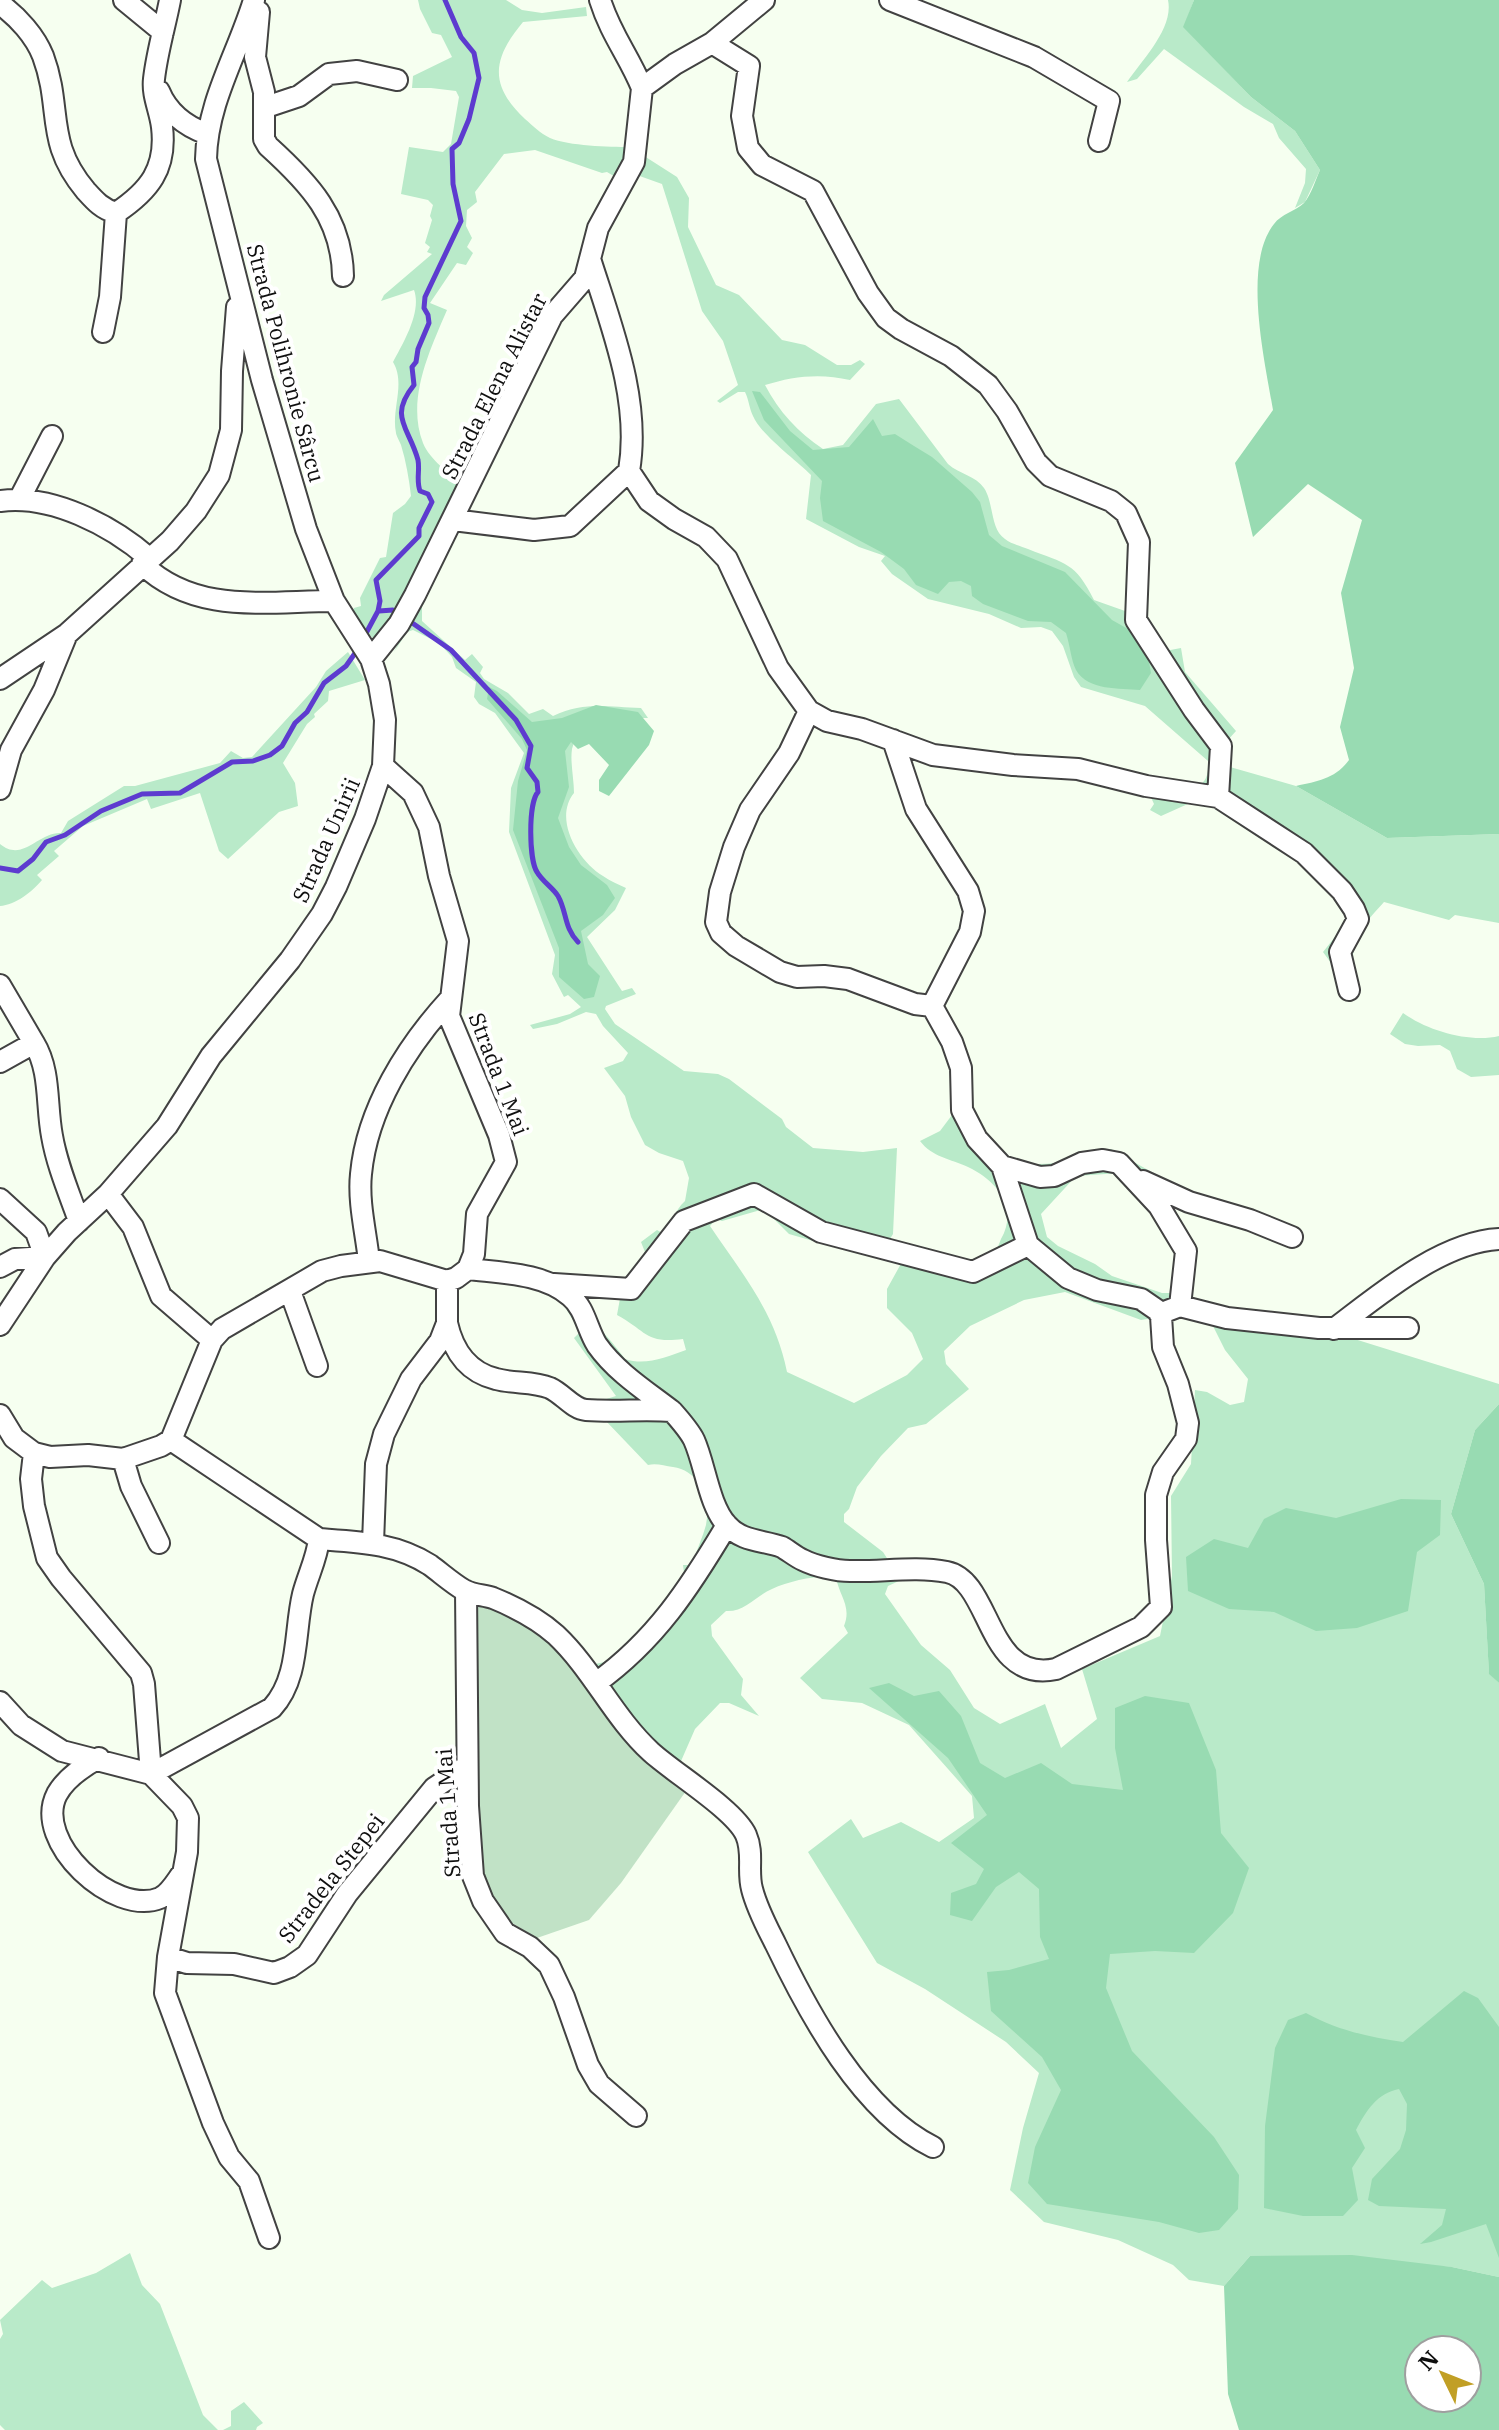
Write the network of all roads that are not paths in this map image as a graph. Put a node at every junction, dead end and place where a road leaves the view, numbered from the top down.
1 (124, 0) edge
2 (170, 0) edge
3 (256, 0) edge
4 (600, 0) edge
5 (764, 0) edge
6 (890, 0) edge
7 (0, 4) edge
8 (163, 32) junction
9 (712, 43) junction
10 (154, 80) junction
11 (397, 80) dead end
12 (642, 88) junction
13 (266, 107) junction
14 (207, 134) junction
15 (1099, 141) dead end
16 (116, 213) junction
17 (591, 262) junction
18 (343, 276) dead end
19 (240, 281) junction
20 (103, 332) dead end
21 (52, 436) dead end
22 (629, 471) junction
23 (10, 500) edge
24 (453, 520) junction
25 (145, 561) junction
26 (334, 601) junction
27 (67, 634) junction
28 (371, 659) junction
29 (0, 679) edge
30 (809, 711) junction
31 (893, 740) junction
32 (383, 766) junction
33 (0, 789) edge
34 (1218, 797) junction
35 (0, 985) edge
36 (1349, 990) dead end
37 (450, 999) junction
38 (932, 1006) junction
39 (34, 1043) junction
40 (0, 1062) edge
41 (1002, 1166) junction
42 (1136, 1178) junction
43 (108, 1194) junction
44 (0, 1199) edge
45 (79, 1221) junction
46 (1292, 1237) dead end
47 (1499, 1239) edge
48 (1028, 1245) junction
49 (45, 1257) junction
50 (5, 1258) edge
51 (369, 1261) junction
52 (468, 1269) junction
53 (447, 1281) junction
54 (550, 1284) junction
55 (290, 1291) junction
56 (1180, 1306) junction
57 (1159, 1313) junction
58 (447, 1323) junction
59 (0, 1325) edge
60 (1408, 1328) dead end
61 (1334, 1329) junction
62 (212, 1340) junction
63 (317, 1366) dead end
64 (672, 1411) junction
65 (0, 1415) edge
66 (171, 1440) junction
67 (34, 1453) junction
68 (123, 1459) junction
69 (727, 1525) junction
70 (319, 1539) junction
71 (159, 1543) dead end
72 (373, 1543) junction
73 (466, 1591) junction
74 (596, 1683) junction
75 (0, 1702) edge
76 (99, 1758) junction
77 (467, 1766) junction
78 (151, 1774) junction
79 (183, 1872) junction
80 (168, 1957) junction
81 (636, 2116) dead end
82 (933, 2147) dead end
83 (269, 2238) dead end

1 - 8 street
2 - 8 street
3 - 13 street, Strada Polihronie Sârcu
3 - 14 street, Strada Polihronie Sârcu
4 - 12 street
5 - 9 street
6 - 15 street
7 - 16 street
8 - 10 street
9 - 12 street
9 - 34 street
10 - 14 street
10 - 16 street
11 - 13 street
12 - 17 street, Strada Elena Alistar
13 - 18 street, Strada Polihronie Sârcu
14 - 19 street, Strada Polihronie Sârcu
16 - 20 street
17 - 22 street
17 - 24 street, Strada Elena Alistar
19 - 25 street
19 - 26 street, Strada Polihronie Sârcu
21 - 23 street
22 - 24 street
22 - 30 street
23 - 25 street
24 - 28 street, Strada Elena Alistar
25 - 26 street
25 - 27 street
26 - 28 street, Strada Unirii
27 - 29 street
27 - 33 street
28 - 32 street, Strada Unirii
30 - 31 street
30 - 38 street
31 - 34 street
31 - 38 street
32 - 37 street, Strada 1 Mai
32 - 43 street, Strada Unirii
34 - 36 street
35 - 39 street
37 - 51 street
37 - 52 street, Strada 1 Mai
38 - 41 street
39 - 40 street
39 - 45 street
41 - 42 street
41 - 48 street
42 - 46 street
42 - 56 street
43 - 45 street, Strada Unirii
43 - 62 street
44 - 49 street
45 - 49 street, Strada Unirii
47 - 61 street
48 - 54 street
48 - 57 street
49 - 50 street
49 - 59 street, Strada Unirii
51 - 53 street
51 - 55 street
52 - 53 street
52 - 54 street
53 - 58 street
54 - 64 street
55 - 62 street
55 - 63 street
56 - 57 street
56 - 61 street
57 - 69 street
58 - 64 street
58 - 72 street
60 - 61 street
62 - 66 street
64 - 69 street
65 - 67 street
66 - 68 street
66 - 70 street
67 - 68 street
67 - 78 street
68 - 71 street
69 - 74 street
70 - 72 street
70 - 78 street
72 - 73 street
73 - 74 street
73 - 77 street, Strada 1 Mai
74 - 82 street
75 - 76 street
76 - 78 street
76 - 79 street
77 - 80 street, Stradela Stepei
77 - 81 street, Strada 1 Mai
78 - 79 street
79 - 80 street
80 - 83 street

